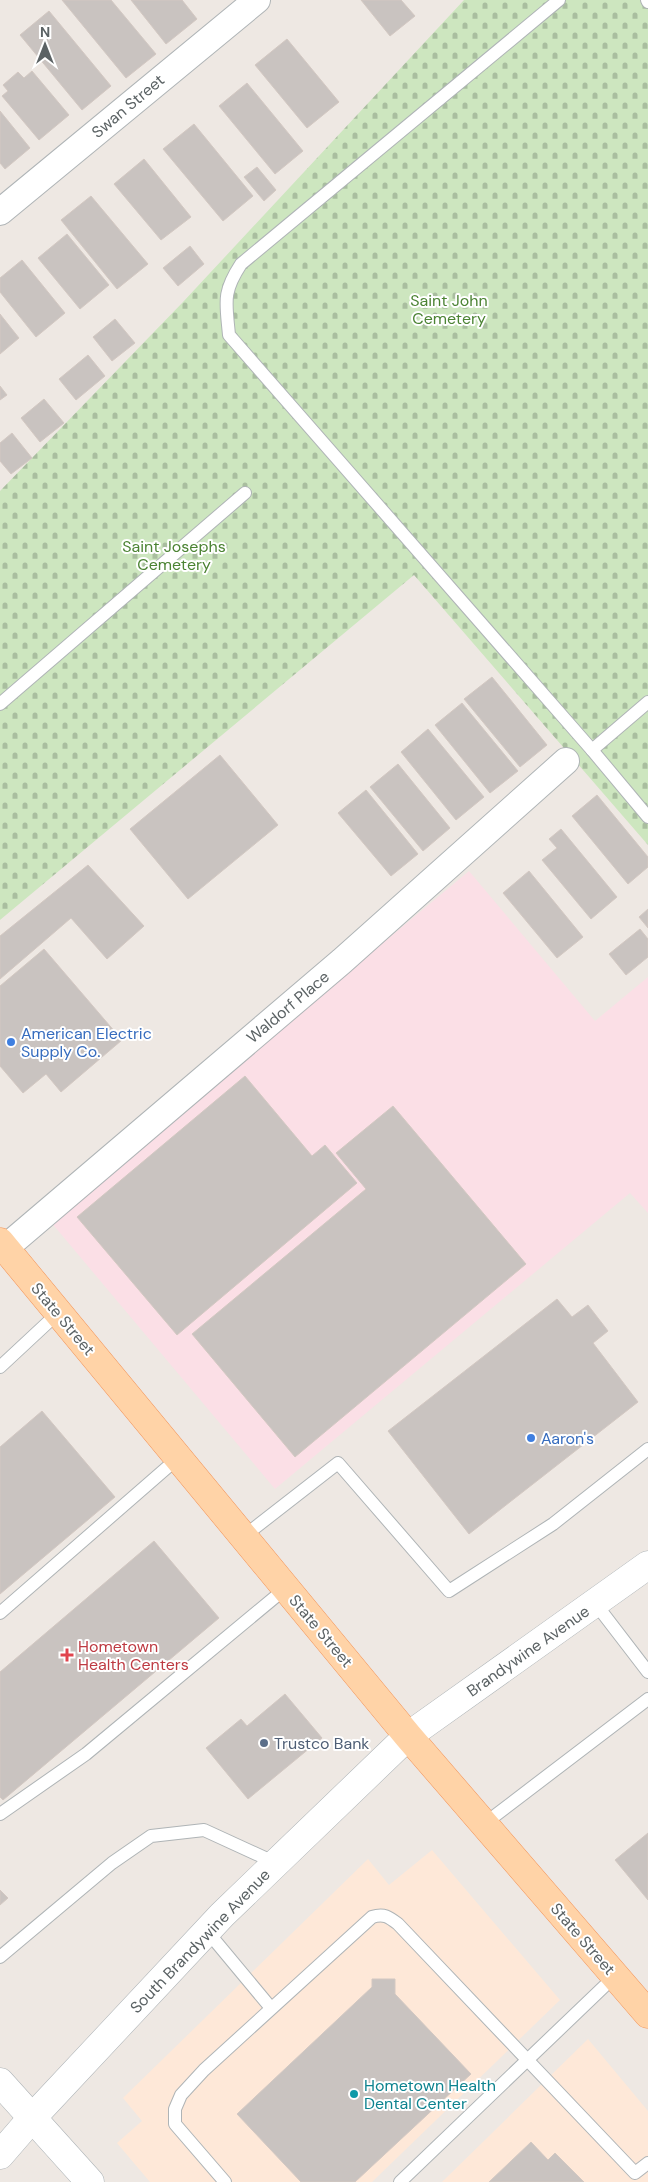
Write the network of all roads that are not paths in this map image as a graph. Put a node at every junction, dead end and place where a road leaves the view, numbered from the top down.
1 (257, 0) edge
2 (559, 0) edge
3 (0, 212) edge
4 (245, 493) dead end
5 (648, 702) edge
6 (0, 704) edge
7 (592, 750) junction
8 (566, 761) dead end
9 (648, 817) edge
10 (2, 1245) edge
11 (58, 1313) junction
12 (0, 1367) edge
13 (648, 1449) edge
14 (178, 1458) junction
15 (244, 1537) junction
16 (648, 1565) edge
17 (286, 1588) junction
18 (594, 1604) junction
19 (0, 1613) edge
20 (648, 1672) edge
21 (648, 1699) edge
22 (408, 1736) junction
23 (0, 1814) edge
24 (484, 1824) junction
25 (276, 1864) junction
26 (207, 1931) junction
27 (0, 1957) edge
28 (615, 1976) junction
29 (272, 2008) junction
30 (648, 2014) edge
31 (527, 2060) junction
32 (0, 2082) edge
33 (32, 2118) junction
34 (0, 2155) edge
35 (648, 2163) edge
36 (630, 2178) edge
37 (90, 2182) edge
38 (225, 2182) edge
39 (400, 2182) edge

1 - 3 street, Swan Street
2 - 7 lane
4 - 6 lane
5 - 7 lane
7 - 9 lane
8 - 10 street, Waldorf Place
10 - 11 main road, State Street
11 - 12 lane
11 - 14 main road, State Street
13 - 15 lane
14 - 15 main road, State Street
14 - 19 lane
15 - 17 main road, State Street
16 - 18 main road, Brandywine Avenue
17 - 22 main road, State Street
17 - 23 lane
18 - 20 lane
18 - 22 main road, Brandywine Avenue
21 - 24 lane
22 - 24 main road, State Street
22 - 25 main road, South Brandywine Avenue
24 - 28 main road, State Street
25 - 26 main road, South Brandywine Avenue
25 - 27 lane
26 - 29 lane
26 - 33 main road, South Brandywine Avenue
28 - 30 main road, State Street
28 - 31 lane
29 - 31 lane
29 - 38 lane
31 - 36 lane
31 - 39 lane
32 - 33 main road
33 - 34 main road, South Brandywine Avenue
33 - 37 main road
35 - 36 lane

